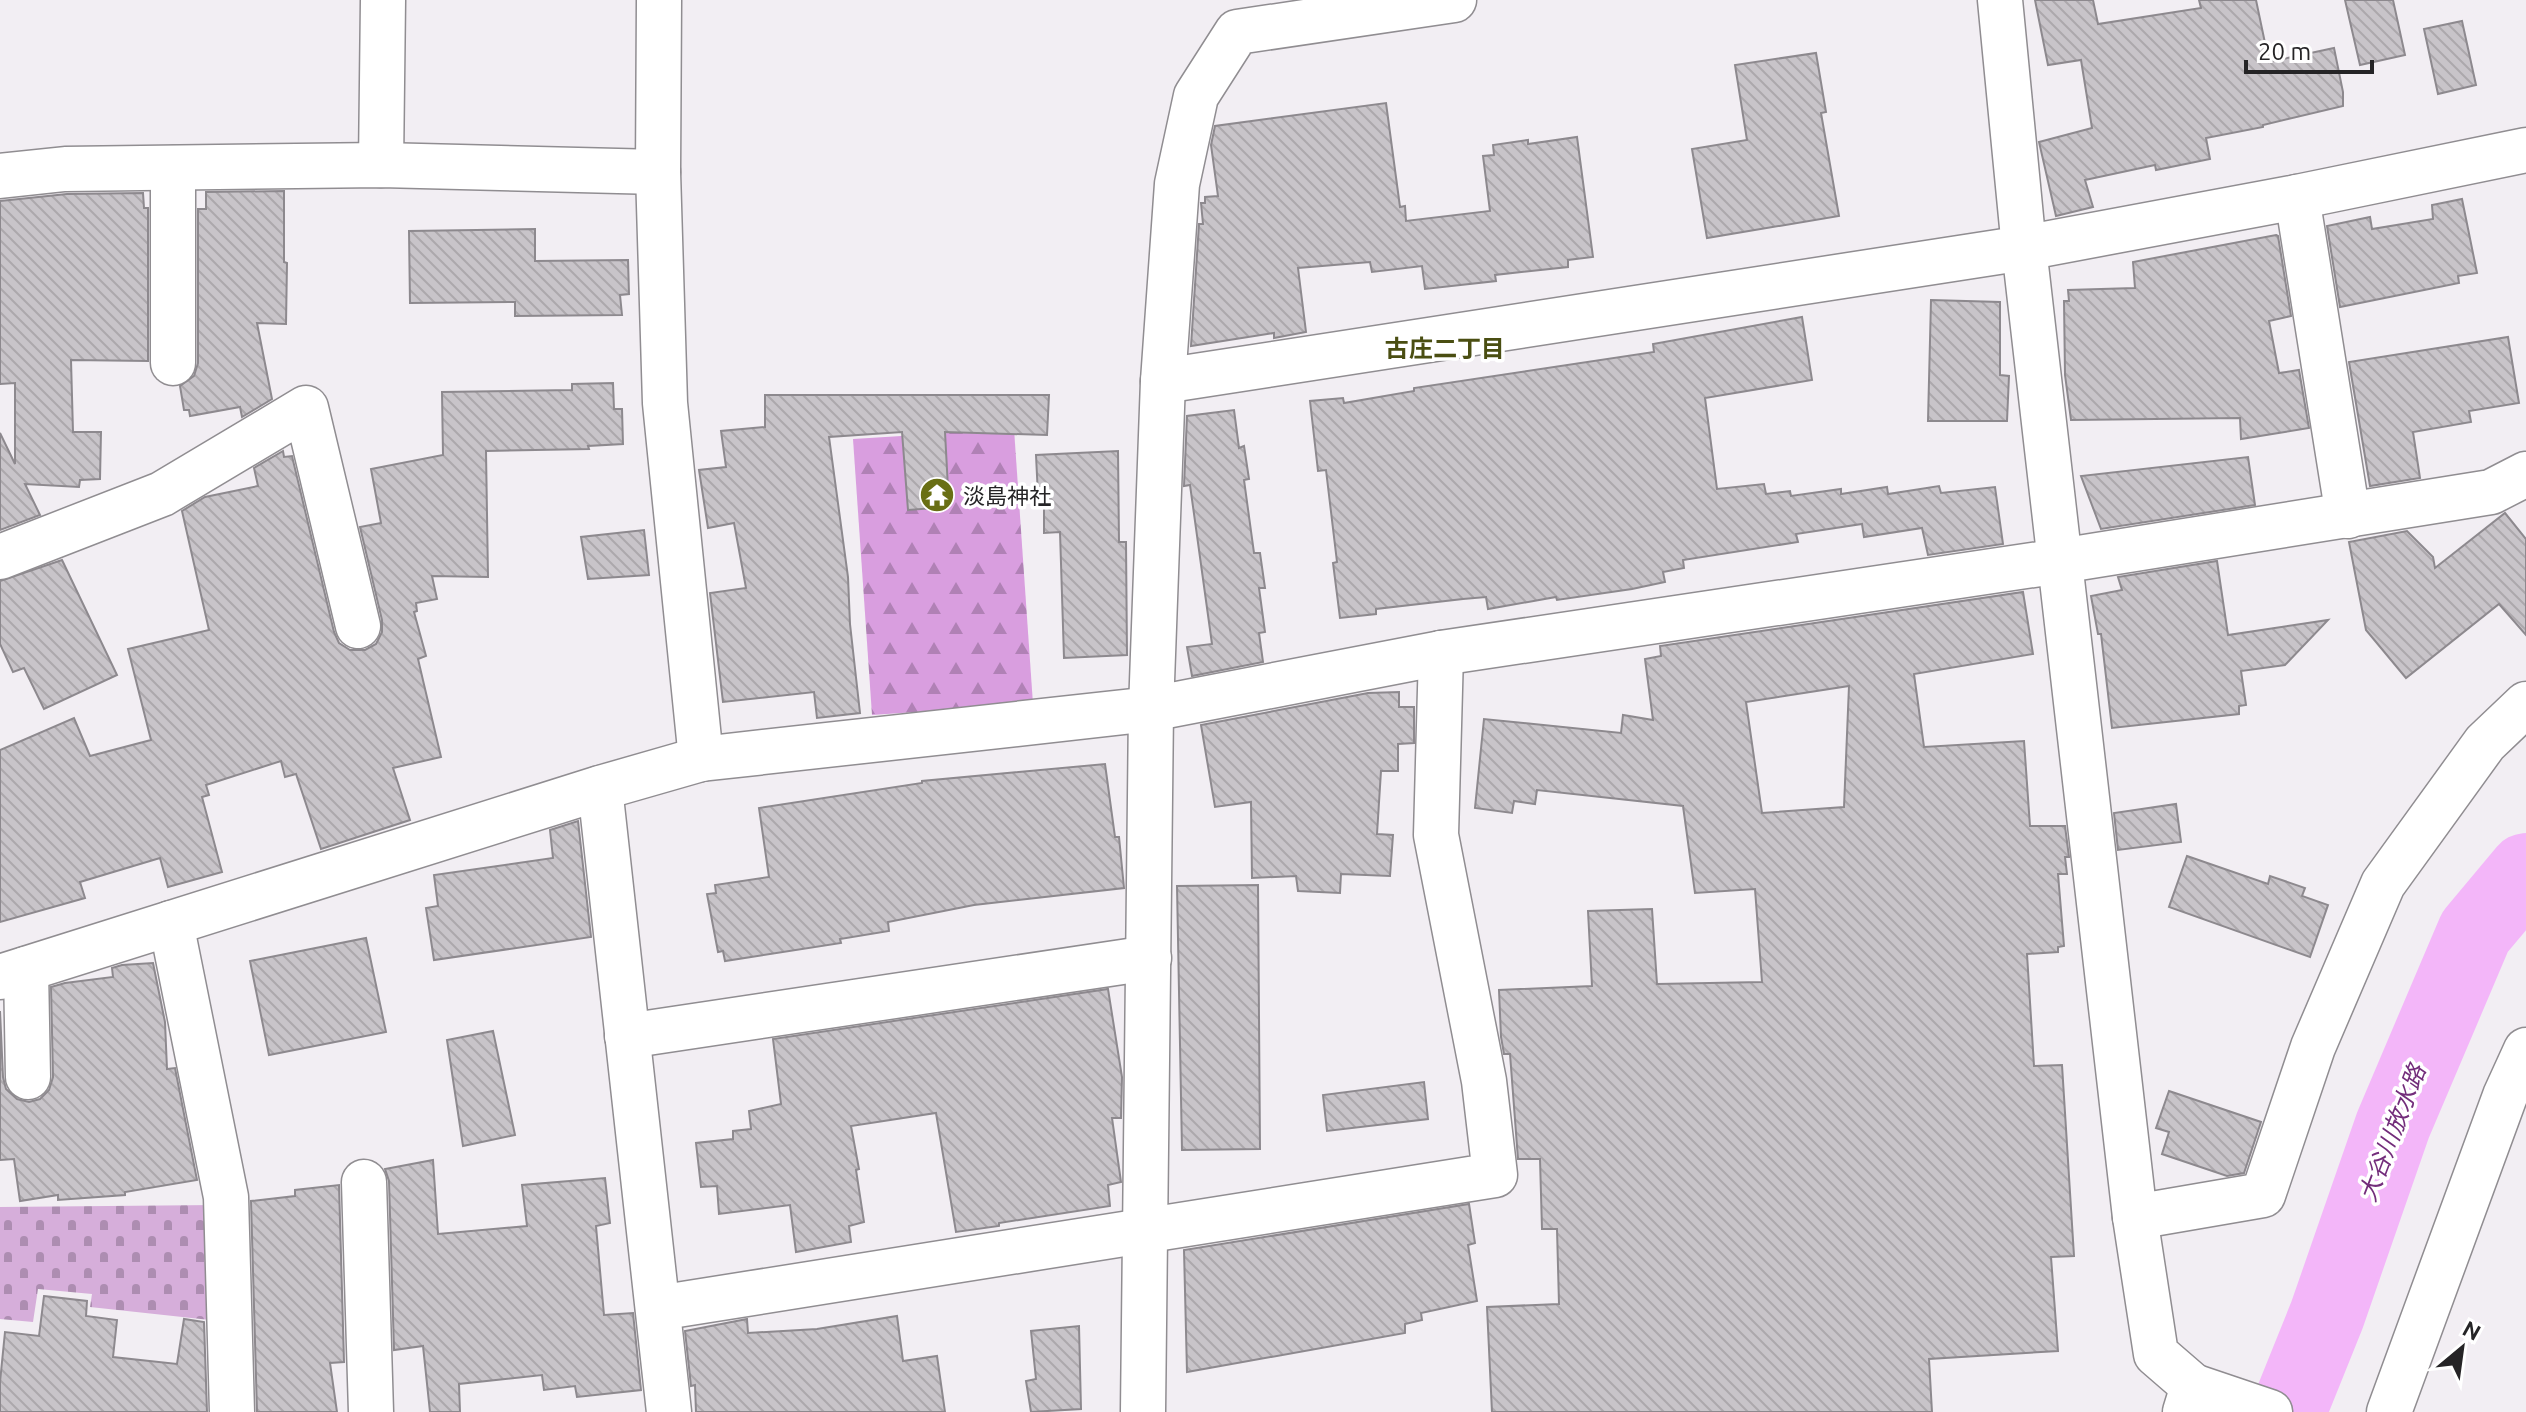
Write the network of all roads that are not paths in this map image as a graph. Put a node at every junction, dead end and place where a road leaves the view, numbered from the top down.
1 (383, 0) edge
2 (659, 0) edge
3 (1454, 0) edge
4 (2000, 0) edge
5 (2526, 150) edge
6 (381, 165) junction
7 (173, 168) junction
8 (658, 172) junction
9 (0, 176) edge
10 (2297, 197) junction
11 (2024, 248) junction
12 (173, 363) dead end
13 (1163, 381) junction
14 (2526, 474) edge
15 (2348, 516) junction
16 (0, 557) edge
17 (2060, 561) junction
18 (358, 626) dead end
19 (1441, 653) junction
20 (2526, 704) edge
21 (1151, 709) junction
22 (701, 759) junction
23 (600, 788) junction
24 (171, 923) junction
25 (1149, 958) junction
26 (13, 973) edge
27 (627, 1036) junction
28 (2526, 1050) edge
29 (28, 1077) dead end
30 (364, 1182) dead end
31 (2135, 1217) junction
32 (1146, 1229) junction
33 (658, 1308) junction
34 (2198, 1398) edge
35 (232, 1412) edge
36 (371, 1412) edge
37 (669, 1412) edge
38 (1143, 1412) edge
39 (2270, 1412) edge
40 (2389, 1412) edge

1 - 6 street
2 - 8 street
3 - 13 street
4 - 11 street
5 - 10 street
6 - 7 street
6 - 8 street
7 - 9 street
7 - 12 street
8 - 22 street
10 - 11 street
10 - 15 street
11 - 13 street
11 - 17 street
13 - 21 street
14 - 15 street
15 - 17 street
16 - 18 street
17 - 19 street
17 - 31 street
19 - 21 street
19 - 32 street
20 - 31 street
21 - 22 street
21 - 25 street
22 - 23 street
23 - 24 street
23 - 27 street
24 - 26 street
24 - 35 street
25 - 27 street
25 - 32 street
26 - 29 street
27 - 33 street
28 - 40 street
30 - 36 street
31 - 34 street
32 - 33 street
32 - 38 street
33 - 37 street
34 - 39 street

